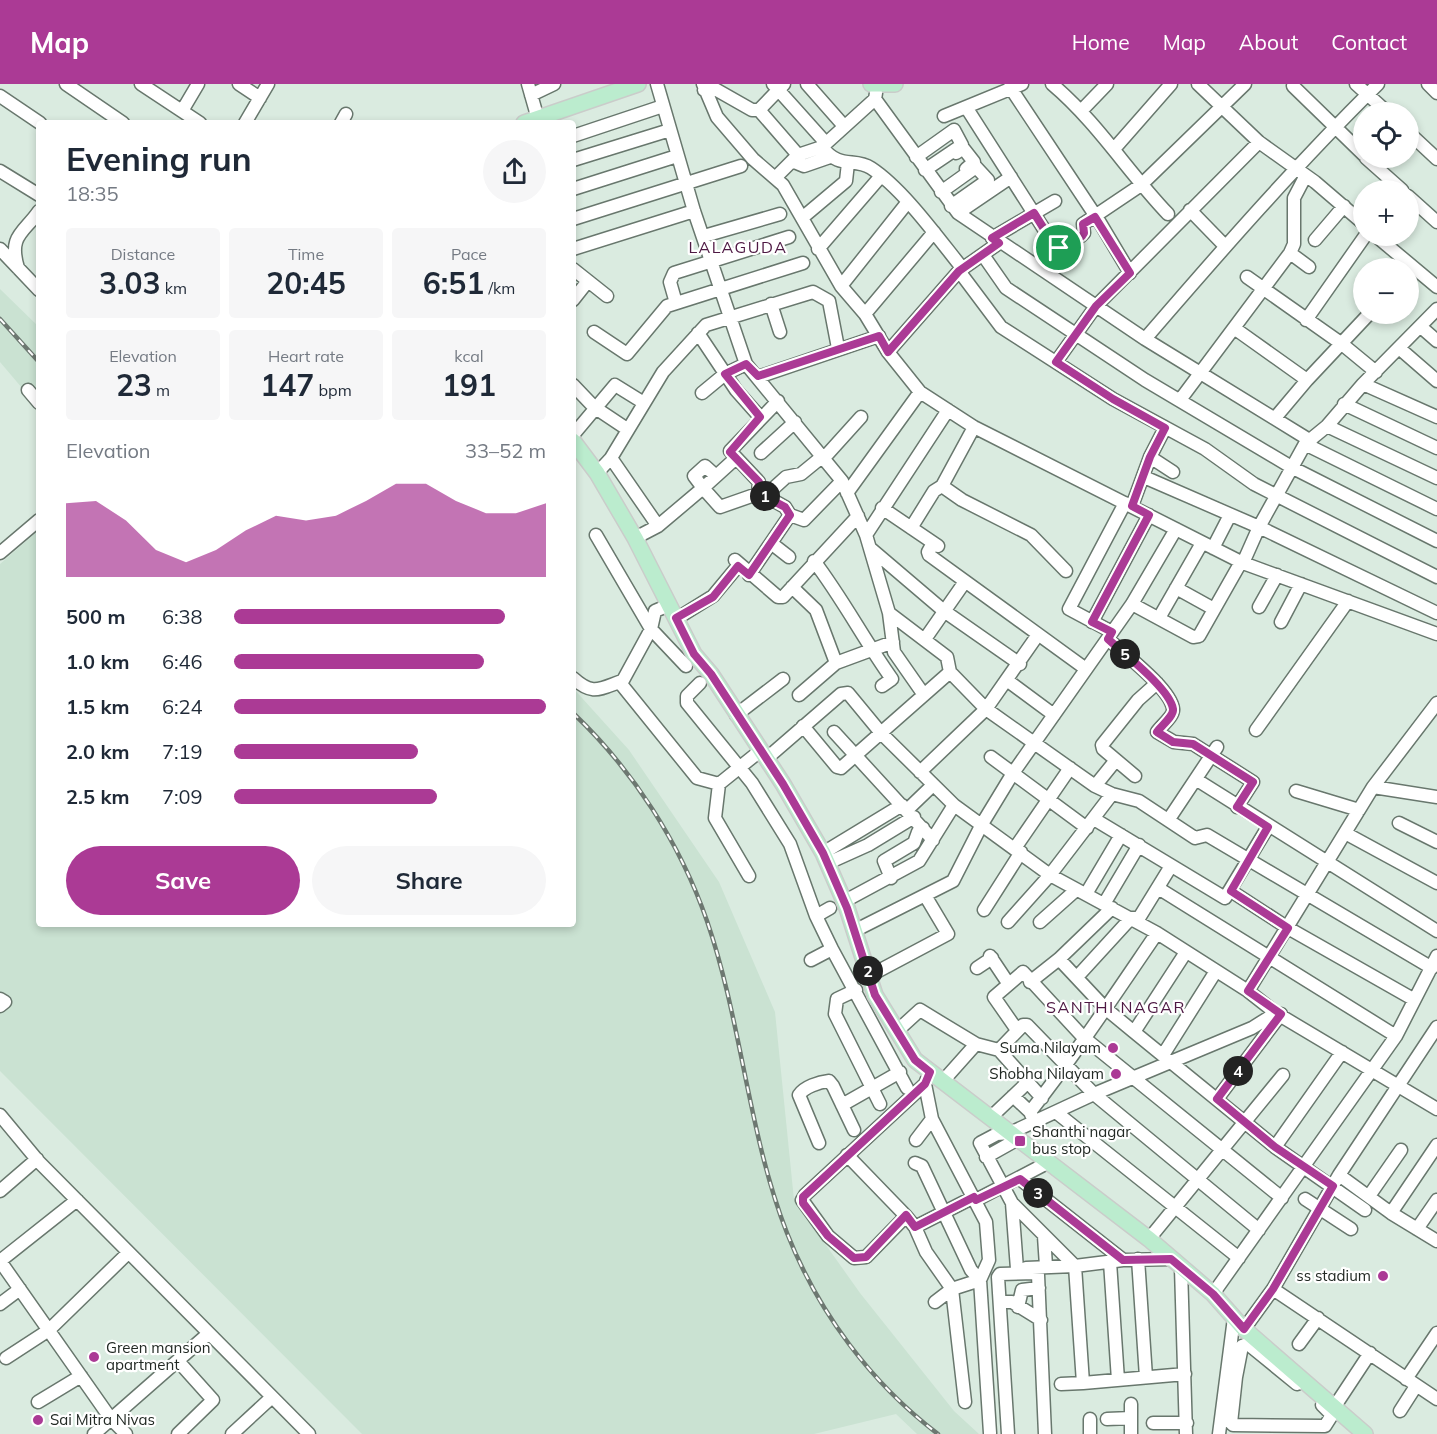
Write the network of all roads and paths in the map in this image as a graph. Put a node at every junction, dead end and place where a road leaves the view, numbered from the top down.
1 (66, 84) edge
2 (141, 84) edge
3 (198, 84) edge
4 (239, 84) edge
5 (268, 84) edge
6 (554, 84) edge
7 (657, 84) edge
8 (807, 84) edge
9 (895, 84) edge
10 (1052, 84) edge
11 (1107, 84) edge
12 (1171, 84) edge
13 (1198, 84) edge
14 (1245, 84) edge
15 (1356, 84) edge
16 (1378, 84) edge
17 (1428, 84) edge
18 (635, 85) edge
19 (778, 86) edge
20 (1016, 86) edge
21 (1293, 86) dead end
22 (703, 87) edge
23 (530, 89) edge
24 (874, 90) edge
25 (1437, 93) edge
26 (1368, 94) junction
27 (0, 96) edge
28 (260, 98) junction
29 (1376, 102) edge
30 (663, 106) junction
31 (1221, 106) junction
32 (966, 107) junction
33 (759, 110) junction
34 (1082, 110) junction
35 (182, 111) junction
36 (944, 117) dead end
37 (36, 120) edge
38 (119, 120) edge
39 (196, 120) edge
40 (247, 120) edge
41 (531, 120) edge
42 (534, 120) edge
43 (844, 126) junction
44 (1334, 128) junction
45 (670, 130) junction
46 (576, 135) edge
47 (1419, 140) edge
48 (1259, 142) junction
49 (823, 144) junction
50 (1353, 145) edge
51 (1114, 148) junction
52 (1435, 152) edge
53 (677, 156) junction
54 (830, 157) junction
55 (916, 157) junction
56 (795, 158) junction
57 (576, 159) edge
58 (848, 164) junction
59 (741, 166) dead end
60 (1378, 168) edge
61 (0, 171) edge
62 (927, 172) junction
63 (1300, 173) junction
64 (881, 176) junction
65 (1011, 177) junction
66 (775, 178) junction
67 (1391, 180) edge
68 (686, 184) junction
69 (1141, 185) junction
70 (576, 188) edge
71 (940, 190) junction
72 (36, 193) edge
73 (1055, 201) dead end
74 (907, 203) junction
75 (1344, 206) junction
76 (1419, 206) edge
77 (954, 210) junction
78 (1190, 210) junction
79 (694, 211) junction
80 (1034, 213) junction
81 (36, 214) edge
82 (780, 214) dead end
83 (1168, 214) dead end
84 (1353, 214) edge
85 (1095, 217) junction
86 (576, 218) edge
87 (802, 218) junction
88 (1437, 222) edge
89 (934, 232) junction
90 (704, 236) junction
91 (789, 237) dead end
92 (1316, 240) dead end
93 (996, 241) junction
94 (1225, 246) junction
95 (1358, 246) edge
96 (1388, 246) edge
97 (576, 248) edge
98 (0, 249) edge
99 (818, 249) junction
100 (1290, 253) junction
101 (983, 255) junction
102 (711, 262) junction
103 (803, 263) dead end
104 (1309, 267) dead end
105 (18, 268) junction
106 (961, 270) junction
107 (576, 271) edge
108 (1130, 273) junction
109 (1246, 277) dead end
110 (588, 281) junction
111 (841, 286) junction
112 (36, 287) edge
113 (1437, 287) edge
114 (721, 289) junction
115 (1262, 289) junction
116 (576, 296) edge
117 (607, 296) dead end
118 (676, 303) junction
119 (771, 304) junction
120 (1096, 306) junction
121 (1437, 309) edge
122 (865, 314) junction
123 (730, 316) junction
124 (1306, 321) junction
125 (1360, 324) edge
126 (1421, 327) junction
127 (1234, 328) junction
128 (594, 332) dead end
129 (780, 332) dead end
130 (698, 333) junction
131 (1076, 335) junction
132 (879, 336) junction
133 (1145, 339) junction
134 (1437, 340) edge
135 (1342, 344) junction
136 (838, 348) junction
137 (1400, 348) junction
138 (888, 352) junction
139 (1056, 362) junction
140 (746, 364) junction
141 (1376, 372) junction
142 (1201, 373) junction
143 (725, 374) junction
144 (758, 376) junction
145 (1306, 380) junction
146 (1437, 381) edge
147 (1363, 384) junction
148 (576, 388) edge
149 (28, 390) dead end
150 (920, 392) junction
151 (702, 393) dead end
152 (36, 399) edge
153 (1180, 400) junction
154 (778, 401) junction
155 (644, 403) junction
156 (1344, 404) junction
157 (594, 407) junction
158 (948, 410) junction
159 (760, 417) junction
160 (861, 417) dead end
161 (1437, 417) edge
162 (1275, 418) junction
163 (795, 422) junction
164 (1327, 426) junction
165 (974, 427) junction
166 (1165, 428) junction
167 (627, 429) junction
168 (576, 431) edge
169 (1308, 443) junction
170 (576, 445) edge
171 (1437, 448) edge
172 (760, 453) dead end
173 (824, 457) junction
174 (1150, 457) junction
175 (611, 458) junction
176 (736, 458) junction
177 (1293, 468) junction
178 (1173, 472) dead end
179 (597, 473) junction
180 (1144, 477) junction
181 (1437, 478) edge
182 (842, 481) junction
183 (942, 486) junction
184 (703, 488) junction
185 (847, 493) junction
186 (762, 494) junction
187 (1277, 496) junction
188 (1129, 505) junction
189 (882, 508) junction
190 (1437, 509) edge
191 (790, 515) junction
192 (1149, 515) junction
193 (1230, 515) junction
194 (858, 516) junction
195 (36, 523) edge
196 (658, 526) junction
197 (1259, 527) junction
198 (911, 528) junction
199 (1176, 529) junction
200 (596, 535) dead end
201 (635, 538) junction
202 (868, 541) junction
203 (1437, 541) edge
204 (771, 543) junction
205 (1208, 546) junction
206 (0, 553) edge
207 (789, 557) dead end
208 (814, 561) junction
209 (1242, 562) junction
210 (1066, 571) dead end
211 (749, 575) junction
212 (1277, 575) junction
213 (1437, 577) edge
214 (964, 583) junction
215 (1301, 584) junction
216 (792, 587) junction
217 (1176, 588) junction
218 (1348, 601) junction
219 (1132, 604) junction
220 (637, 605) junction
221 (1259, 608) dead end
222 (1215, 609) junction
223 (944, 611) junction
224 (666, 612) junction
225 (889, 613) junction
226 (1437, 613) edge
227 (1159, 618) junction
228 (1092, 622) junction
229 (1281, 622) dead end
230 (651, 629) junction
231 (1437, 634) edge
232 (1037, 636) junction
233 (1110, 636) junction
234 (925, 639) junction
235 (893, 642) junction
236 (870, 649) junction
237 (836, 663) junction
238 (1020, 664) junction
239 (686, 666) dead end
240 (1086, 669) junction
241 (950, 672) junction
242 (783, 679) dead end
243 (576, 681) edge
244 (622, 681) junction
245 (1008, 681) junction
246 (1157, 682) junction
247 (700, 683) dead end
248 (882, 686) dead end
249 (799, 695) dead end
250 (924, 695) junction
251 (986, 709) junction
252 (1435, 711) edge
253 (736, 715) junction
254 (1054, 715) junction
255 (803, 726) junction
256 (1256, 730) dead end
257 (834, 732) dead end
258 (880, 733) junction
259 (1035, 743) junction
260 (1215, 751) junction
261 (763, 755) junction
262 (855, 755) junction
263 (991, 757) dead end
264 (1116, 760) junction
265 (739, 766) junction
266 (1070, 768) junction
267 (920, 772) junction
268 (1013, 773) junction
269 (1135, 776) dead end
270 (1197, 780) junction
271 (719, 784) junction
272 (933, 785) junction
273 (1095, 786) junction
274 (1373, 787) junction
275 (1296, 791) dead end
276 (1112, 794) junction
277 (1437, 797) edge
278 (1049, 798) junction
279 (954, 805) junction
280 (1237, 807) junction
281 (1359, 810) junction
282 (908, 811) junction
283 (1168, 819) junction
284 (1399, 823) dead end
285 (982, 824) junction
286 (1091, 824) junction
287 (1268, 827) junction
288 (923, 828) junction
289 (1345, 832) junction
290 (1121, 835) junction
291 (933, 840) junction
292 (1437, 842) edge
293 (1139, 846) junction
294 (1018, 850) junction
295 (826, 858) junction
296 (1249, 858) junction
297 (1327, 864) junction
298 (1171, 866) junction
299 (1050, 875) junction
300 (749, 876) dead end
301 (891, 878) junction
302 (1437, 883) edge
303 (1158, 888) junction
304 (1231, 891) junction
305 (1081, 892) junction
306 (1307, 894) junction
307 (926, 897) junction
308 (837, 905) junction
309 (1108, 906) junction
310 (984, 910) dead end
311 (816, 915) junction
312 (1131, 918) junction
313 (1008, 922) dead end
314 (1040, 922) dead end
315 (1288, 928) junction
316 (1437, 931) edge
317 (854, 932) junction
318 (1157, 933) junction
319 (832, 949) junction
320 (1186, 952) junction
321 (1437, 956) edge
322 (1269, 957) junction
323 (1059, 959) junction
324 (811, 960) dead end
325 (977, 968) dead end
326 (1432, 968) junction
327 (1216, 971) junction
328 (869, 976) junction
329 (1077, 977) junction
330 (1030, 982) junction
331 (1008, 983) junction
332 (856, 990) junction
333 (1248, 991) junction
334 (0, 999) edge
335 (1413, 999) junction
336 (0, 1006) edge
337 (1106, 1008) junction
338 (1278, 1013) junction
339 (1437, 1027) edge
340 (1017, 1030) junction
341 (897, 1031) junction
342 (1134, 1032) junction
343 (1396, 1036) junction
344 (1083, 1037) junction
345 (976, 1044) junction
346 (999, 1050) junction
347 (1342, 1052) junction
348 (1167, 1058) junction
349 (1065, 1067) junction
350 (1373, 1070) junction
351 (900, 1072) junction
352 (1283, 1075) dead end
353 (1135, 1078) junction
354 (932, 1079) junction
355 (1028, 1082) junction
356 (1400, 1085) junction
357 (872, 1088) junction
358 (907, 1088) dead end
359 (1094, 1094) junction
360 (1013, 1096) junction
361 (1042, 1098) junction
362 (1217, 1099) junction
363 (880, 1104) dead end
364 (842, 1105) junction
365 (1437, 1109) edge
366 (1057, 1113) junction
367 (1, 1117) edge
368 (1032, 1117) junction
369 (990, 1118) junction
370 (932, 1119) junction
371 (1243, 1121) junction
372 (854, 1130) dead end
373 (1014, 1136) junction
374 (916, 1140) dead end
375 (819, 1143) dead end
376 (1437, 1145) edge
377 (1275, 1147) junction
378 (1222, 1148) junction
379 (1401, 1149) dead end
380 (847, 1155) junction
381 (37, 1158) junction
382 (1049, 1162) junction
383 (915, 1163) dead end
384 (1303, 1167) junction
385 (1020, 1179) junction
386 (1197, 1179) junction
387 (1336, 1181) junction
388 (1003, 1186) junction
389 (0, 1191) edge
390 (1369, 1196) junction
391 (1282, 1198) junction
392 (975, 1199) junction
393 (1305, 1199) dead end
394 (77, 1200) junction
395 (1437, 1200) edge
396 (1012, 1203) junction
397 (1175, 1207) junction
398 (1320, 1209) junction
399 (1365, 1210) dead end
400 (944, 1211) junction
401 (1391, 1213) junction
402 (906, 1215) junction
403 (915, 1227) junction
404 (1417, 1229) junction
405 (1259, 1230) junction
406 (1351, 1230) dead end
407 (1044, 1236) junction
408 (1149, 1239) junction
409 (1437, 1241) edge
410 (128, 1253) junction
411 (1239, 1258) junction
412 (1123, 1260) junction
413 (1138, 1260) junction
414 (0, 1261) edge
415 (1110, 1262) junction
416 (1176, 1263) junction
417 (1046, 1266) junction
418 (1075, 1266) junction
419 (1017, 1269) junction
420 (981, 1275) junction
421 (1039, 1288) junction
422 (20, 1289) junction
423 (952, 1289) junction
424 (1273, 1289) junction
425 (1213, 1294) junction
426 (935, 1302) dead end
427 (1000, 1302) junction
428 (0, 1305) edge
429 (1018, 1306) junction
430 (1318, 1318) junction
431 (1041, 1320) junction
432 (1239, 1323) junction
433 (50, 1330) junction
434 (208, 1334) junction
435 (1437, 1334) edge
436 (1299, 1344) dead end
437 (1370, 1353) junction
438 (6, 1358) dead end
439 (178, 1361) junction
440 (1185, 1374) junction
441 (1231, 1375) junction
442 (81, 1376) junction
443 (1146, 1377) junction
444 (1118, 1380) junction
445 (1411, 1382) junction
446 (1083, 1383) junction
447 (1061, 1384) dead end
448 (272, 1397) junction
449 (1437, 1399) edge
450 (38, 1402) dead end
451 (964, 1402) dead end
452 (1131, 1404) dead end
453 (1335, 1406) junction
454 (1400, 1411) dead end
455 (1131, 1418) junction
456 (111, 1419) junction
457 (1090, 1419) dead end
458 (1107, 1419) dead end
459 (1153, 1423) dead end
460 (1186, 1428) edge
461 (990, 1433) edge
462 (94, 1434) edge
463 (126, 1434) edge
464 (178, 1434) edge
465 (232, 1434) edge
466 (309, 1434) edge
467 (1008, 1434) edge
468 (1046, 1434) edge
469 (1090, 1434) edge
470 (1131, 1434) edge
471 (1219, 1434) edge
472 (1365, 1434) edge

1 - 38 street
2 - 35 street
3 - 35 street
4 - 28 street
5 - 28 street
6 - 23 street
7 - 30 street
8 - 43 street
9 - 24 main road
10 - 34 street
11 - 34 street
12 - 51 street
13 - 31 street
14 - 31 street
15 - 26 street
16 - 26 street
17 - 25 street
18 - 42 main road
19 - 33 street
19 - 49 street
20 - 32 street
20 - 85 street
21 - 44 street
22 - 33 street
22 - 66 street
23 - 41 street
24 - 43 street
24 - 55 street
26 - 29 street
26 - 44 street
27 - 37 street
28 - 40 street
30 - 45 street
30 - 46 street
31 - 48 street
31 - 69 street
32 - 36 street
32 - 65 street
33 - 56 street
34 - 51 street
35 - 39 street
43 - 49 street
44 - 50 street
44 - 63 street
45 - 53 street
45 - 57 street
47 - 52 street
48 - 63 street
48 - 78 street
49 - 54 street
49 - 56 street
51 - 69 street
53 - 68 street
53 - 70 street
54 - 56 street
54 - 58 street
55 - 62 street
55 - 62 street
56 - 66 street
58 - 64 street
58 - 87 street
59 - 68 street
60 - 67 street
61 - 72 street
62 - 71 street
62 - 71 street
63 - 75 street
63 - 94 street
63 - 100 street
64 - 74 street
64 - 99 street
65 - 77 street
65 - 80 street
66 - 87 street
68 - 79 street
68 - 86 street
69 - 83 street
69 - 85 street
71 - 77 street
71 - 77 street
73 - 80 street
74 - 89 street
74 - 111 street
75 - 84 street
75 - 92 street
76 - 88 street
77 - 93 street
78 - 94 street
78 - 108 street
79 - 90 street
79 - 97 street
80 - 85 street
80 - 93 street
81 - 105 street
82 - 90 street
85 - 108 street
87 - 99 street
89 - 106 street
89 - 122 street
90 - 102 street
91 - 102 street
93 - 101 street
93 - 120 street
94 - 133 street
95 - 124 street
96 - 113 street
98 - 105 street
99 - 111 street
100 - 104 street
100 - 115 street
101 - 106 street
101 - 131 street
102 - 114 street
102 - 118 street
103 - 114 street
105 - 112 street
106 - 138 street
106 - 139 street
107 - 110 street
108 - 120 street
109 - 115 street
110 - 116 street
110 - 117 street
111 - 122 street
114 - 118 street
114 - 123 street
115 - 124 street
115 - 127 street
118 - 128 street
119 - 123 street
119 - 129 street
119 - 136 street
120 - 131 street
120 - 133 street
121 - 126 street
122 - 132 street
123 - 130 street
123 - 140 street
124 - 135 street
125 - 135 street
126 - 134 street
126 - 137 street
127 - 142 street
127 - 145 street
130 - 143 street
130 - 155 street
131 - 139 street
131 - 153 street
132 - 136 street
132 - 138 street
133 - 142 street
135 - 141 street
135 - 145 street
136 - 144 street
137 - 141 street
137 - 146 street
138 - 150 street
139 - 166 street
140 - 143 street
140 - 144 street
141 - 147 street
142 - 153 street
142 - 162 street
143 - 151 street
143 - 159 street
144 - 154 street
145 - 162 street
147 - 156 street
147 - 161 street
148 - 157 street
149 - 152 street
150 - 158 street
150 - 185 street
153 - 177 street
154 - 159 street
154 - 163 street
155 - 157 street
155 - 167 street
156 - 164 street
156 - 171 street
157 - 167 street
157 - 168 street
158 - 165 street
158 - 189 street
159 - 176 street
160 - 173 street
162 - 169 street
163 - 172 street
163 - 173 street
164 - 169 street
164 - 181 street
165 - 183 street
165 - 188 street
166 - 174 street
166 - 187 street
167 - 175 street
169 - 177 street
169 - 190 street
170 - 179 main road
173 - 182 street
173 - 186 street
174 - 178 street
174 - 180 street
175 - 179 street
175 - 196 street
176 - 184 street
176 - 186 street
177 - 187 street
177 - 203 street
179 - 201 main road
180 - 188 street
180 - 193 street
182 - 185 street
182 - 191 street
183 - 198 street
183 - 210 street
184 - 186 street
184 - 196 street
185 - 194 street
186 - 191 street
187 - 197 street
187 - 213 street
188 - 192 street
188 - 228 street
189 - 198 street
189 - 202 street
191 - 204 street
192 - 199 street
192 - 228 street
193 - 197 street
193 - 205 street
194 - 202 street
194 - 208 street
195 - 206 street
196 - 201 street
197 - 209 street
197 - 226 street
198 - 214 street
199 - 205 street
199 - 219 street
200 - 220 street
201 - 224 main road
202 - 223 street
202 - 225 street
204 - 207 street
204 - 211 street
205 - 209 street
205 - 217 street
208 - 216 street
208 - 236 street
209 - 212 street
209 - 222 street
211 - 216 street
211 - 224 street
212 - 215 street
212 - 221 street
214 - 223 street
214 - 232 street
215 - 218 street
215 - 229 street
216 - 237 street
217 - 222 street
217 - 227 street
218 - 231 street
218 - 256 street
219 - 227 street
219 - 233 street
220 - 224 street
220 - 230 street
222 - 227 street
223 - 234 street
223 - 238 street
224 - 230 street
224 - 253 main road
225 - 234 street
225 - 235 street
228 - 233 street
230 - 239 street
230 - 244 street
232 - 238 street
232 - 240 street
233 - 240 street
233 - 246 street
234 - 241 street
235 - 236 street
235 - 250 street
236 - 237 street
236 - 248 street
237 - 249 street
238 - 245 street
240 - 254 street
241 - 250 street
241 - 251 street
242 - 253 street
243 - 244 street
244 - 271 street
245 - 251 street
245 - 254 street
246 - 260 street
246 - 264 street
247 - 265 street
250 - 258 street
251 - 259 street
251 - 267 street
252 - 274 street
253 - 261 main road
254 - 259 street
255 - 258 street
255 - 261 street
255 - 262 street
257 - 262 street
258 - 262 street
258 - 267 street
259 - 266 street
259 - 268 street
260 - 270 street
260 - 280 street
261 - 265 street
261 - 295 main road
262 - 282 street
263 - 268 street
264 - 269 street
264 - 273 street
265 - 271 street
265 - 311 street
266 - 273 street
266 - 278 street
267 - 272 street
268 - 278 street
268 - 285 street
270 - 280 street
270 - 283 street
271 - 300 street
272 - 279 street
272 - 282 street
273 - 276 street
274 - 277 street
274 - 281 street
275 - 281 street
276 - 283 street
276 - 286 street
278 - 286 street
278 - 294 street
279 - 285 street
279 - 291 street
280 - 287 street
281 - 289 street
282 - 288 street
282 - 295 street
282 - 295 street
283 - 296 street
284 - 292 street
285 - 294 street
285 - 307 street
286 - 290 street
286 - 299 street
287 - 296 street
287 - 297 street
288 - 291 street
288 - 301 street
289 - 297 street
289 - 302 street
290 - 293 street
290 - 305 street
291 - 301 street
293 - 298 street
293 - 309 street
294 - 299 street
294 - 310 street
295 - 308 main road
296 - 304 street
296 - 306 street
297 - 306 street
297 - 316 street
298 - 303 street
298 - 304 street
299 - 305 street
299 - 313 street
301 - 308 street
303 - 312 street
303 - 322 street
304 - 315 street
305 - 309 street
305 - 314 street
306 - 315 street
306 - 326 street
307 - 317 street
307 - 328 street
308 - 311 street
308 - 317 main road
309 - 312 street
309 - 323 street
311 - 319 street
312 - 318 street
312 - 329 street
315 - 322 street
315 - 335 street
317 - 328 main road
318 - 320 street
318 - 337 street
319 - 324 street
319 - 332 street
320 - 327 street
320 - 342 street
321 - 326 street
322 - 333 street
322 - 343 street
323 - 329 street
323 - 330 street
325 - 331 street
326 - 335 street
327 - 333 street
327 - 348 street
328 - 341 main road
329 - 337 street
330 - 331 street
330 - 344 street
331 - 340 street
332 - 351 street
332 - 357 street
333 - 338 street
334 - 336 street
335 - 343 street
337 - 342 street
337 - 344 street
338 - 347 street
338 - 348 street
338 - 362 street
339 - 356 street
340 - 346 street
340 - 349 street
341 - 345 street
341 - 354 main road
342 - 348 street
343 - 350 street
344 - 349 street
344 - 353 street
345 - 346 street
345 - 354 street
346 - 355 street
347 - 350 street
347 - 377 street
348 - 353 street
348 - 362 street
349 - 359 street
349 - 361 street
350 - 356 street
350 - 384 street
351 - 357 street
351 - 358 street
352 - 371 street
353 - 359 street
353 - 378 street
354 - 369 main road
354 - 370 street
354 - 380 street
355 - 360 street
355 - 361 street
356 - 365 street
356 - 387 street
357 - 363 street
357 - 364 street
359 - 366 street
359 - 386 street
360 - 368 street
360 - 369 street
361 - 368 street
362 - 371 street
364 - 372 street
364 - 375 street
366 - 368 street
366 - 397 street
367 - 381 street
368 - 373 street
369 - 373 main road
370 - 374 street
370 - 392 street
371 - 377 street
371 - 378 street
373 - 382 main road
373 - 388 street
376 - 401 street
377 - 384 street
378 - 386 street
378 - 391 street
379 - 390 street
380 - 402 street
380 - 402 street
381 - 389 street
381 - 394 street
382 - 385 street
382 - 408 main road
383 - 400 street
384 - 387 street
384 - 391 street
385 - 388 street
385 - 412 street
386 - 397 street
386 - 405 street
387 - 390 street
387 - 398 street
387 - 399 street
388 - 392 street
388 - 396 street
390 - 401 street
391 - 405 street
392 - 400 street
392 - 420 street
393 - 398 street
394 - 410 street
394 - 414 street
395 - 404 street
396 - 407 street
396 - 419 street
397 - 408 street
397 - 411 street
398 - 406 street
398 - 424 street
400 - 403 street
400 - 420 street
401 - 404 street
402 - 403 street
403 - 423 street
404 - 409 street
405 - 411 street
407 - 417 street
407 - 418 street
408 - 416 main road
410 - 433 street
410 - 434 street
411 - 425 street
412 - 413 street
412 - 415 street
413 - 416 street
413 - 443 street
414 - 422 street
415 - 418 street
415 - 444 street
416 - 425 main road
416 - 440 street
417 - 418 street
417 - 419 street
418 - 446 street
419 - 420 street
420 - 423 street
420 - 461 street
421 - 427 street
421 - 429 street
421 - 431 street
422 - 428 street
422 - 433 street
423 - 426 street
423 - 451 street
424 - 430 street
424 - 432 street
425 - 432 main road
427 - 429 street
427 - 467 street
429 - 431 street
430 - 436 street
430 - 437 street
431 - 468 street
432 - 441 street
432 - 453 main road
433 - 438 street
433 - 442 street
434 - 439 street
434 - 448 street
435 - 445 street
437 - 445 street
437 - 453 street
439 - 456 street
439 - 464 street
440 - 443 street
440 - 460 street
441 - 441 street
441 - 471 street
442 - 450 street
442 - 456 street
443 - 444 street
444 - 446 street
445 - 449 street
445 - 454 street
446 - 447 street
448 - 465 street
448 - 466 street
452 - 455 street
453 - 472 main road
455 - 458 street
455 - 470 street
456 - 462 street
456 - 463 street
457 - 469 street
459 - 460 street

